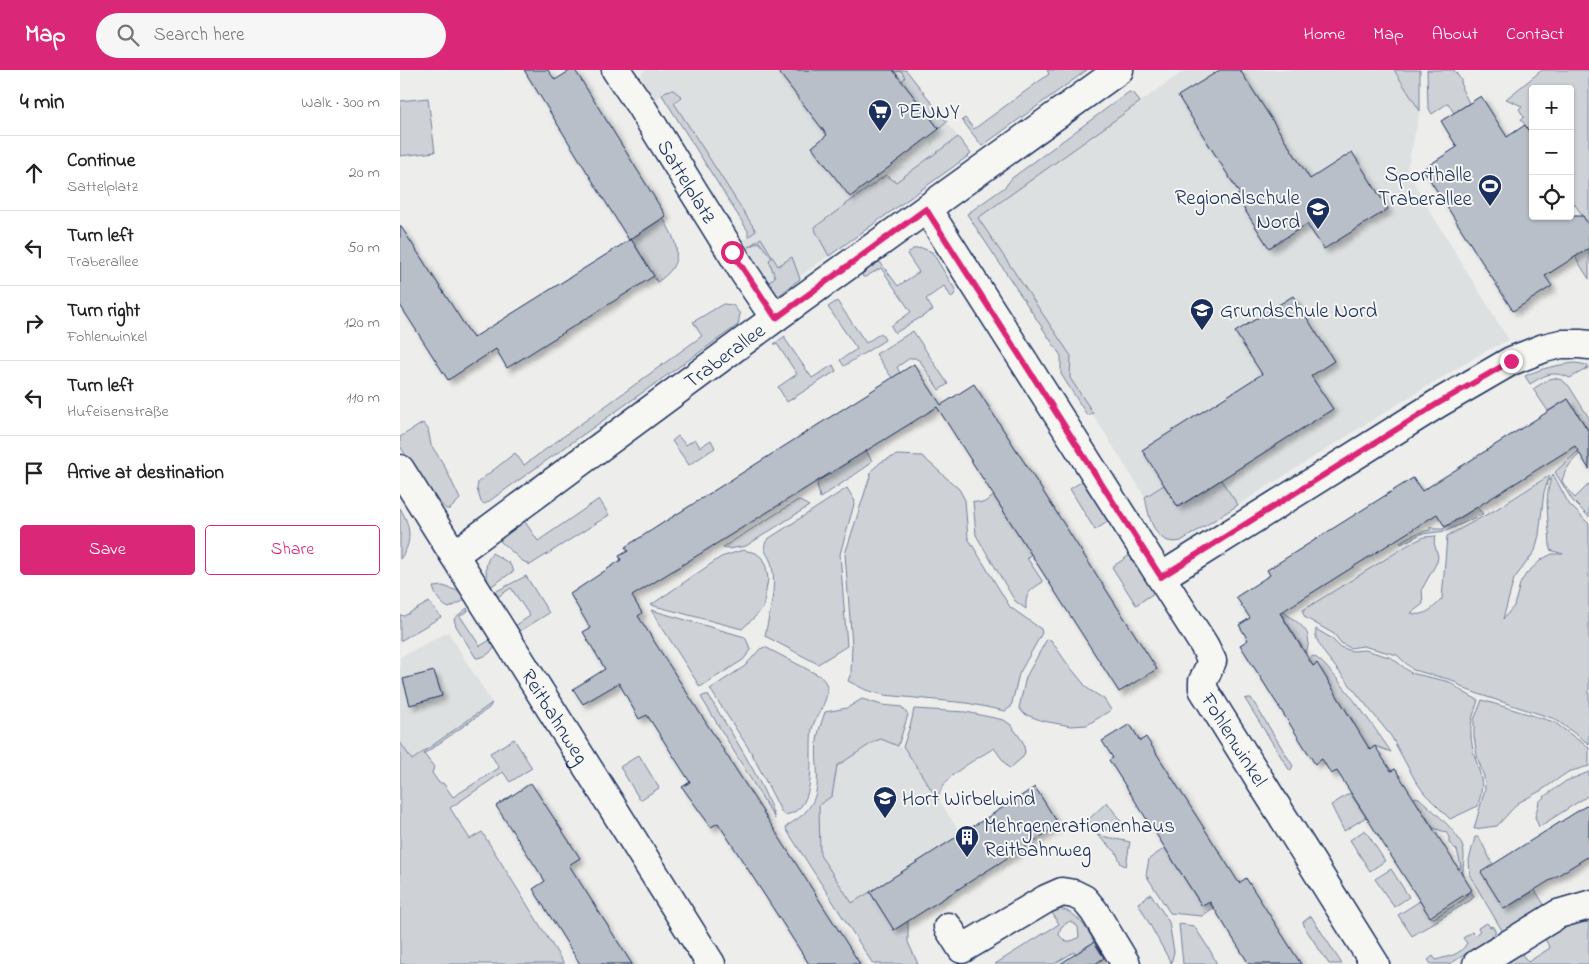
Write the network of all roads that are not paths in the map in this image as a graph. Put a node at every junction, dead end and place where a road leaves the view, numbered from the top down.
1 (616, 70) edge
2 (1119, 70) edge
3 (926, 209) junction
4 (776, 318) junction
5 (1589, 345) edge
6 (400, 469) edge
7 (454, 555) junction
8 (1161, 577) junction
9 (1589, 905) edge
10 (948, 927) dead end
11 (711, 964) edge
12 (1126, 964) edge
13 (1375, 964) edge
14 (1477, 964) edge

1 - 4 street, Sattelplatz
2 - 3 street, Traberallee
3 - 4 street, Traberallee
3 - 8 street, Fohlenwinkel
4 - 7 street, Traberallee
5 - 8 street
6 - 7 street, Reitbahnweg
7 - 11 street, Reitbahnweg
8 - 13 street, Fohlenwinkel
9 - 14 street
10 - 12 street

